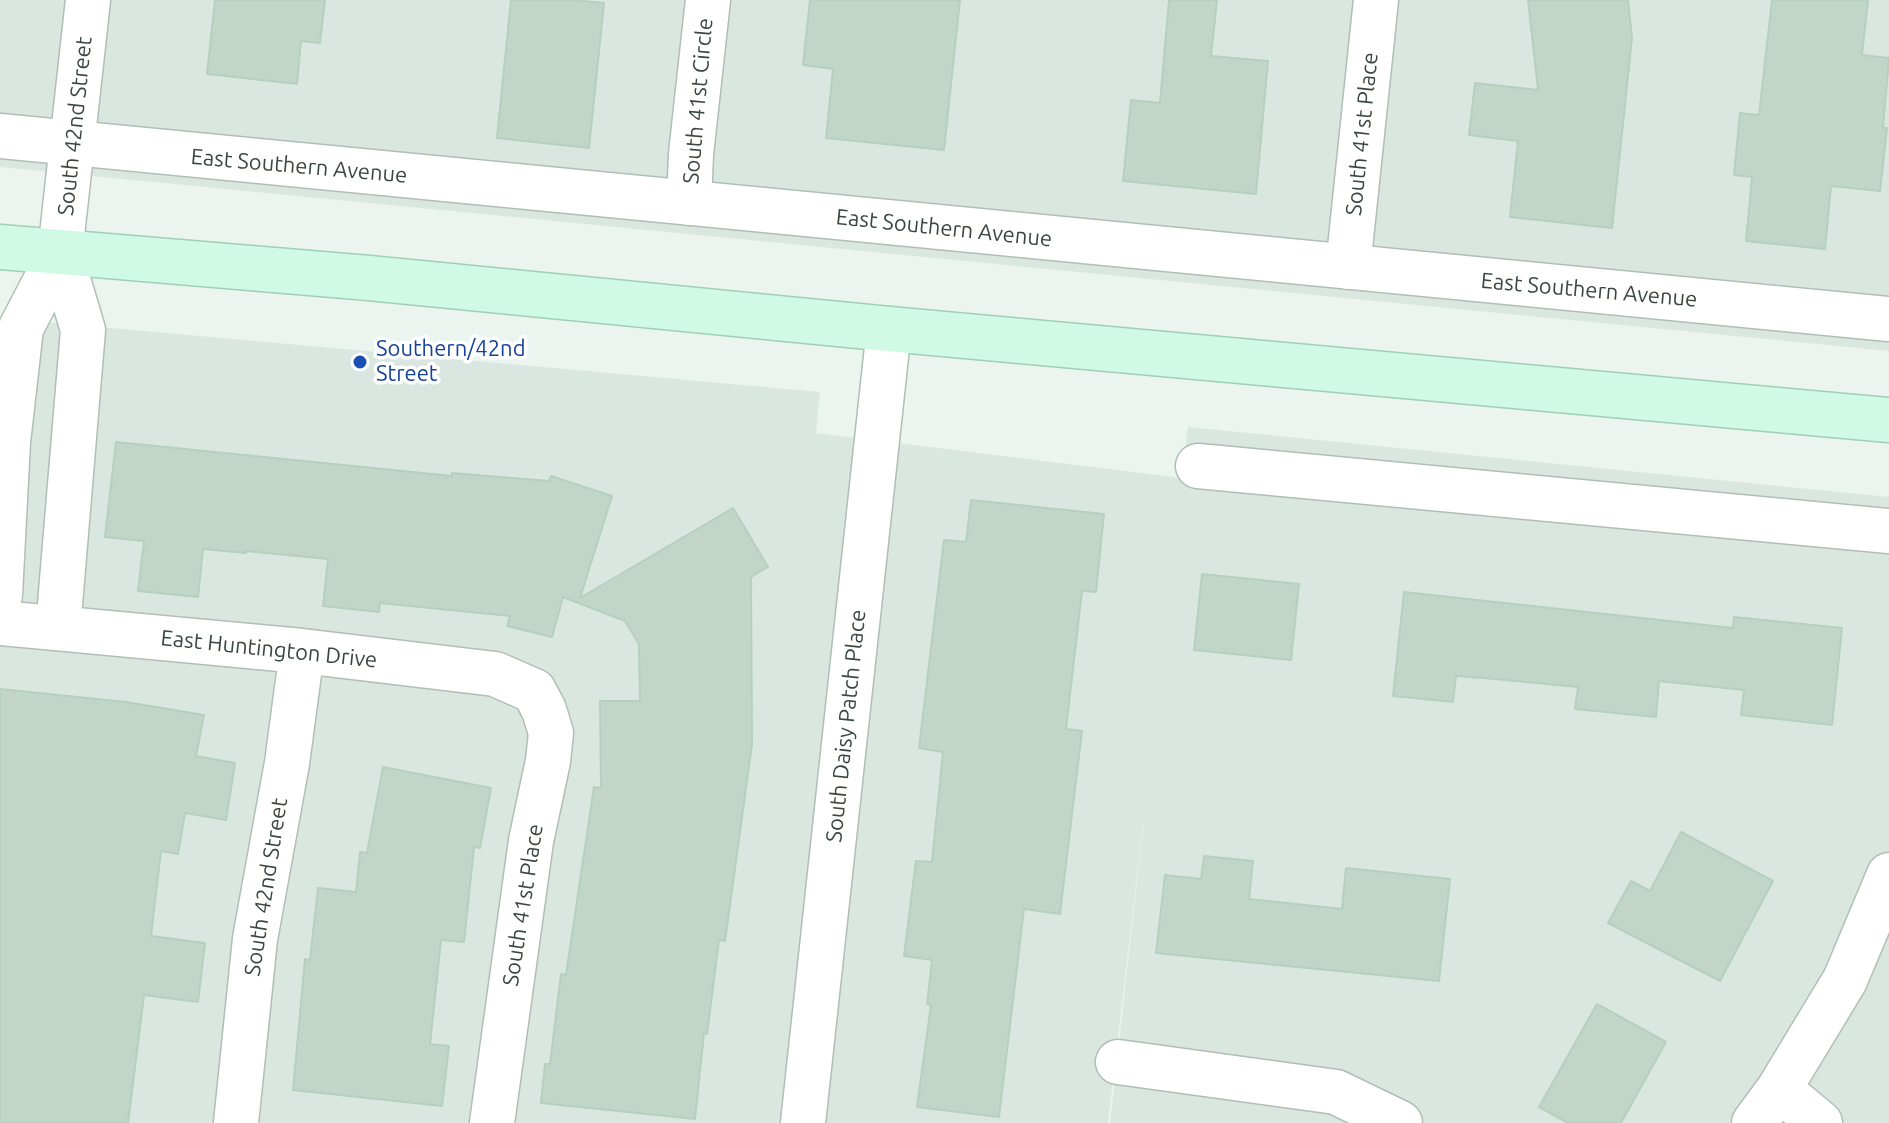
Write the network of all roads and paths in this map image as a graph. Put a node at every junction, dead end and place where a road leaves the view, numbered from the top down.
1 (88, 0) edge
2 (708, 0) edge
3 (1376, 0) edge
4 (0, 136) edge
5 (73, 144) junction
6 (689, 203) junction
7 (0, 247) edge
8 (60, 253) junction
9 (1348, 267) junction
10 (1889, 319) edge
11 (889, 329) junction
12 (1889, 420) edge
13 (4, 448) edge
14 (1198, 466) dead end
15 (1889, 531) edge
16 (0, 595) edge
17 (0, 623) edge
18 (58, 628) junction
19 (302, 651) junction
20 (534, 691) joint
21 (1889, 875) edge
22 (1118, 1062) dead end
23 (1766, 1106) edge
24 (236, 1123) edge
25 (492, 1123) edge
26 (803, 1123) edge
27 (1400, 1123) edge
28 (1820, 1123) edge

1 - 5 street, South 42nd Street
2 - 6 street, South 41st Circle
3 - 9 street, South 41st Place
4 - 5 street, East Southern Avenue
5 - 6 street, East Southern Avenue
5 - 8 street, South 42nd Street
6 - 9 street, East Southern Avenue
7 - 8 main road
8 - 11 main road
8 - 13 street, South 42nd Street
8 - 18 street, South 42nd Street
9 - 10 street, East Southern Avenue
11 - 12 main road
11 - 26 street, South Daisy Patch Place
13 - 16 street, South 42nd Street
14 - 15 street
17 - 18 street, East Huntington Drive
18 - 19 street, East Huntington Drive
19 - 20 street, East Huntington Drive
19 - 24 street, South 42nd Street
20 - 25 street, South 41st Place
21 - 23 street
22 - 27 street
23 - 28 street

